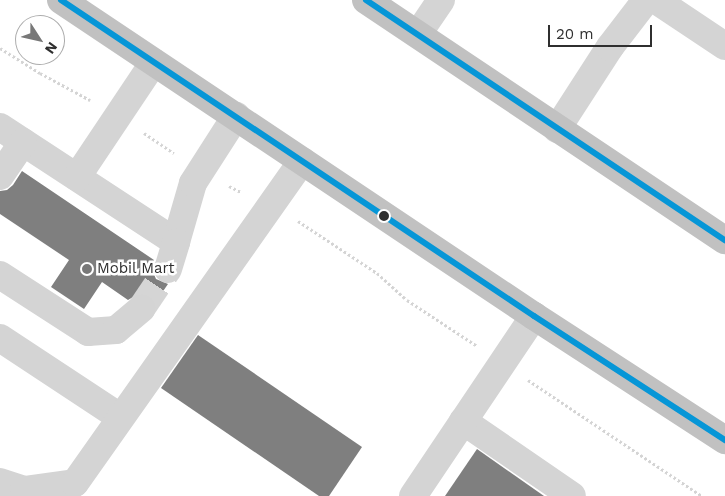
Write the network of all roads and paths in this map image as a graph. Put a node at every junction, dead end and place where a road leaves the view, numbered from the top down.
1 (61, 0) edge
2 (366, 0) edge
3 (441, 0) edge
4 (646, 0) edge
5 (656, 0) edge
6 (418, 34) junction
7 (725, 46) edge
8 (0, 48) edge
9 (154, 62) junction
10 (236, 116) junction
11 (118, 117) junction
12 (0, 127) edge
13 (557, 129) junction
14 (23, 142) junction
15 (302, 161) junction
16 (201, 170) junction
17 (0, 176) edge
18 (77, 177) junction
19 (270, 207) junction
20 (725, 240) edge
21 (176, 242) junction
22 (168, 269) tunnel mouth
23 (0, 275) edge
24 (141, 309) tunnel mouth
25 (534, 316) junction
26 (0, 338) edge
27 (503, 364) junction
28 (120, 417) junction
29 (464, 421) junction
30 (725, 440) edge
31 (0, 482) edge
32 (414, 496) edge
33 (572, 496) edge
34 (702, 496) edge

1 - 9 highway
2 - 6 highway
3 - 6 lane
4 - 13 lane
5 - 7 lane
6 - 13 highway
8 - 11 path
9 - 10 highway
9 - 11 lane
10 - 15 highway
10 - 16 lane
11 - 16 path
11 - 18 lane
12 - 14 lane
13 - 20 highway
14 - 17 lane
14 - 18 lane
15 - 19 lane
15 - 25 highway
16 - 19 path
16 - 21 lane
18 - 21 lane
19 - 27 path
19 - 28 lane
21 - 22 lane
23 - 24 lane
25 - 27 lane
25 - 30 highway
26 - 28 lane
27 - 29 lane
27 - 34 path
28 - 31 lane
29 - 32 lane
29 - 33 lane

